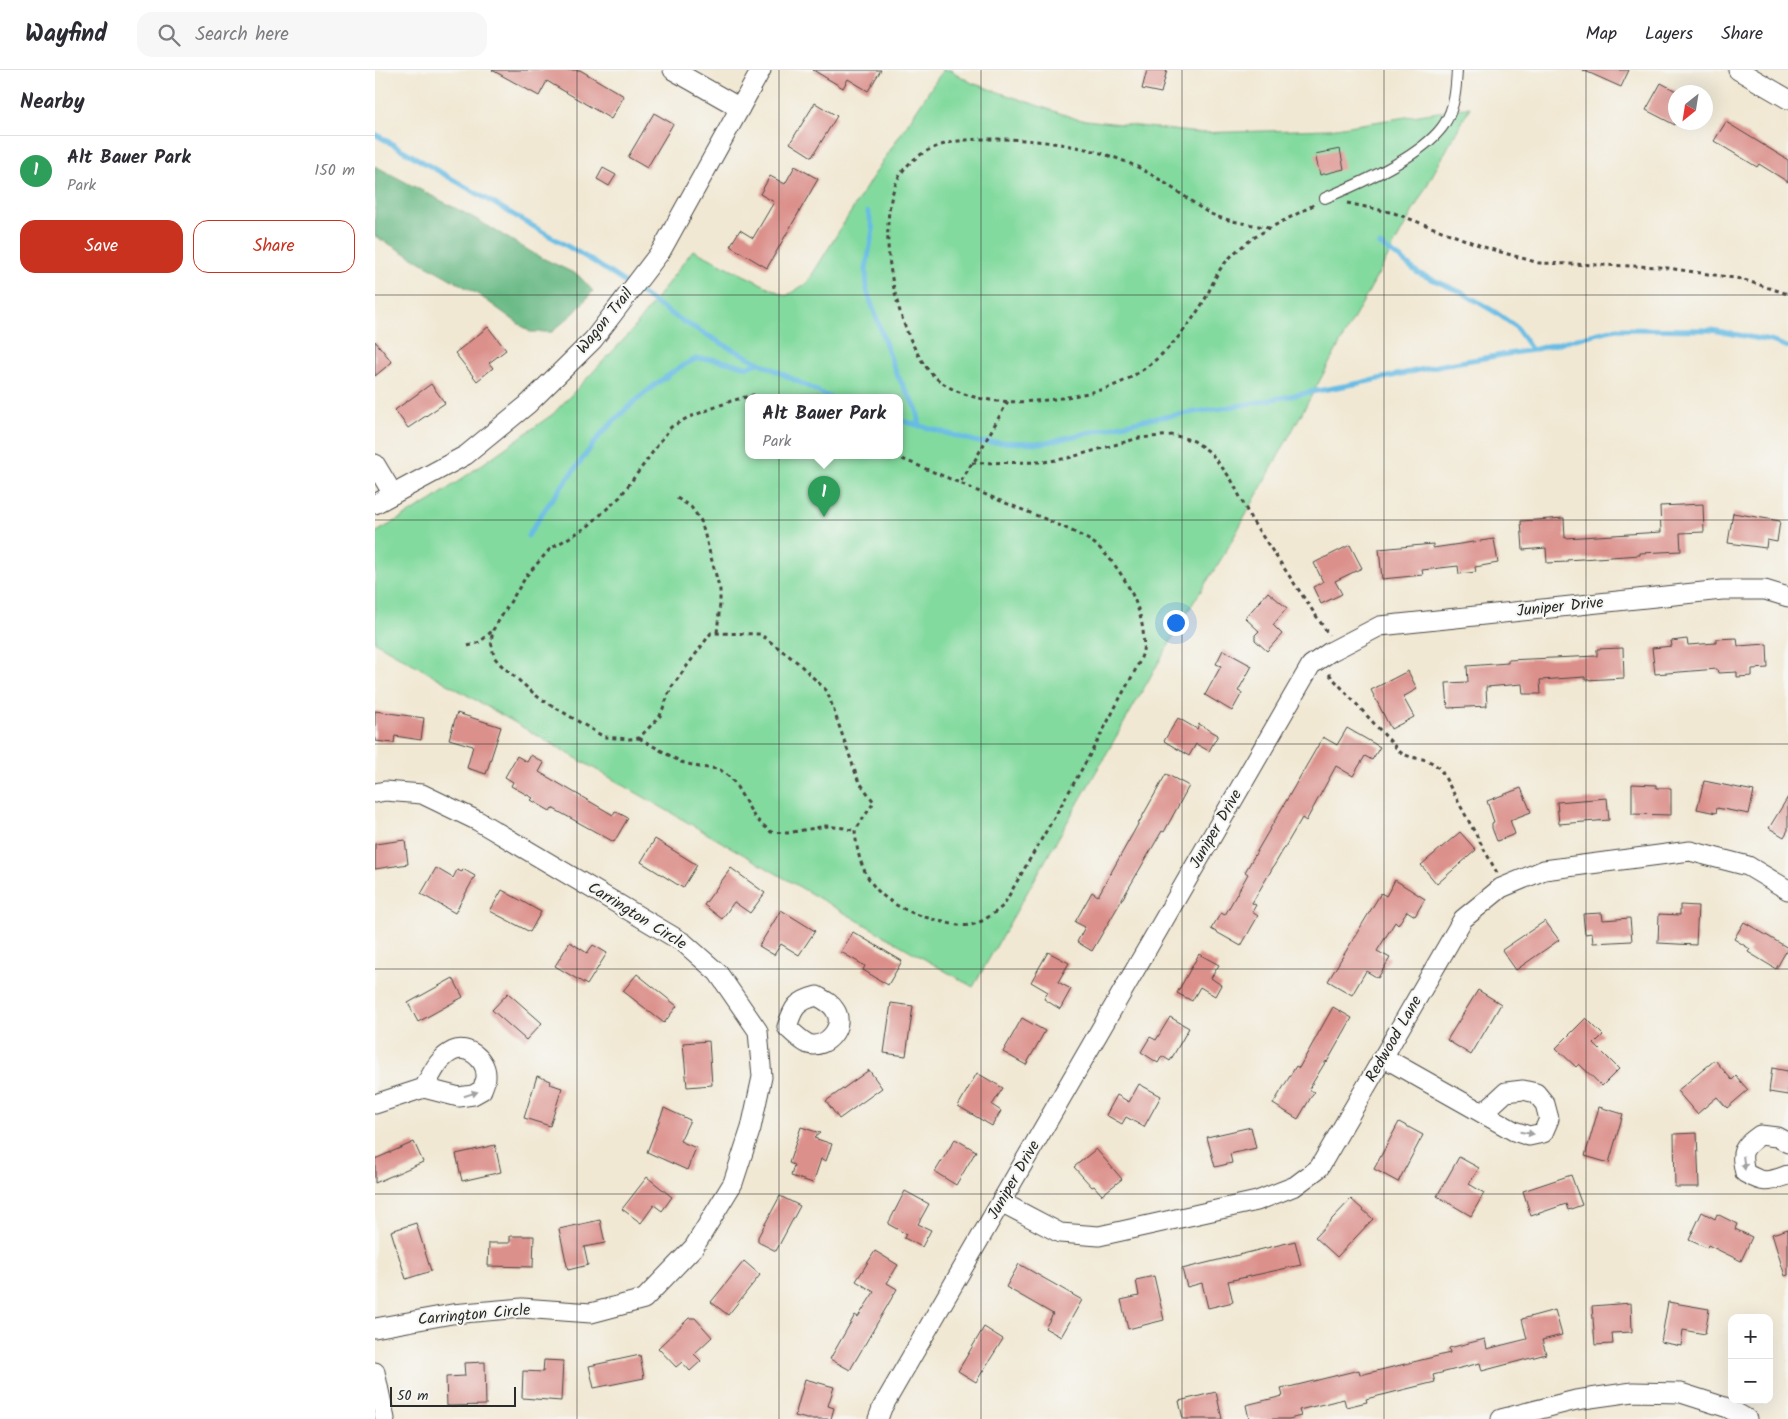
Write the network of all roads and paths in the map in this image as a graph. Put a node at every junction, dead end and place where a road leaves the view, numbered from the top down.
1 (673, 70) edge
2 (761, 70) edge
3 (1457, 70) edge
4 (1738, 70) edge
5 (1788, 99) edge
6 (739, 108) junction
7 (1325, 198) junction
8 (1269, 228) junction
9 (1788, 294) edge
10 (745, 397) edge
11 (1008, 401) junction
12 (902, 459) edge
13 (974, 462) junction
14 (375, 464) edge
15 (960, 483) junction
16 (393, 494) junction
17 (677, 498) dead end
18 (375, 504) edge
19 (1788, 597) edge
20 (493, 630) junction
21 (717, 633) junction
22 (1331, 638) dead end
23 (469, 646) dead end
24 (1329, 674) dead end
25 (639, 738) junction
26 (375, 793) edge
27 (855, 831) junction
28 (1505, 887) junction
29 (1788, 890) edge
30 (787, 1027) dead end
31 (758, 1031) junction
32 (1383, 1057) junction
33 (424, 1088) dead end
34 (375, 1104) edge
35 (1483, 1113) dead end
36 (1788, 1143) edge
37 (1788, 1175) edge
38 (1001, 1202) junction
39 (375, 1328) edge
40 (375, 1372) edge
41 (385, 1419) edge
42 (879, 1419) edge
43 (1501, 1419) edge
44 (1747, 1419) edge

1 - 6 street
2 - 6 street, Wagon Trail
3 - 7 lane
4 - 5 street
6 - 16 street, Wagon Trail
7 - 8 path
7 - 9 path
8 - 11 path
8 - 11 path
10 - 20 path
11 - 13 path
12 - 15 path
13 - 15 path
13 - 22 path
14 - 16 street
15 - 27 path
16 - 18 street, Wagon Trail
17 - 21 path
19 - 38 street, Juniper Drive
20 - 23 path
20 - 25 path
21 - 25 path
21 - 27 path
24 - 28 path
25 - 27 path
26 - 31 street, Carrington Circle
28 - 29 street, Redwood Lane
28 - 32 street, Redwood Lane
30 - 31 street
31 - 39 street, Carrington Circle
32 - 35 street
32 - 38 street, Redwood Lane
33 - 34 street
36 -> 37 street
38 - 42 street, Juniper Drive
40 - 41 street
43 - 44 street

